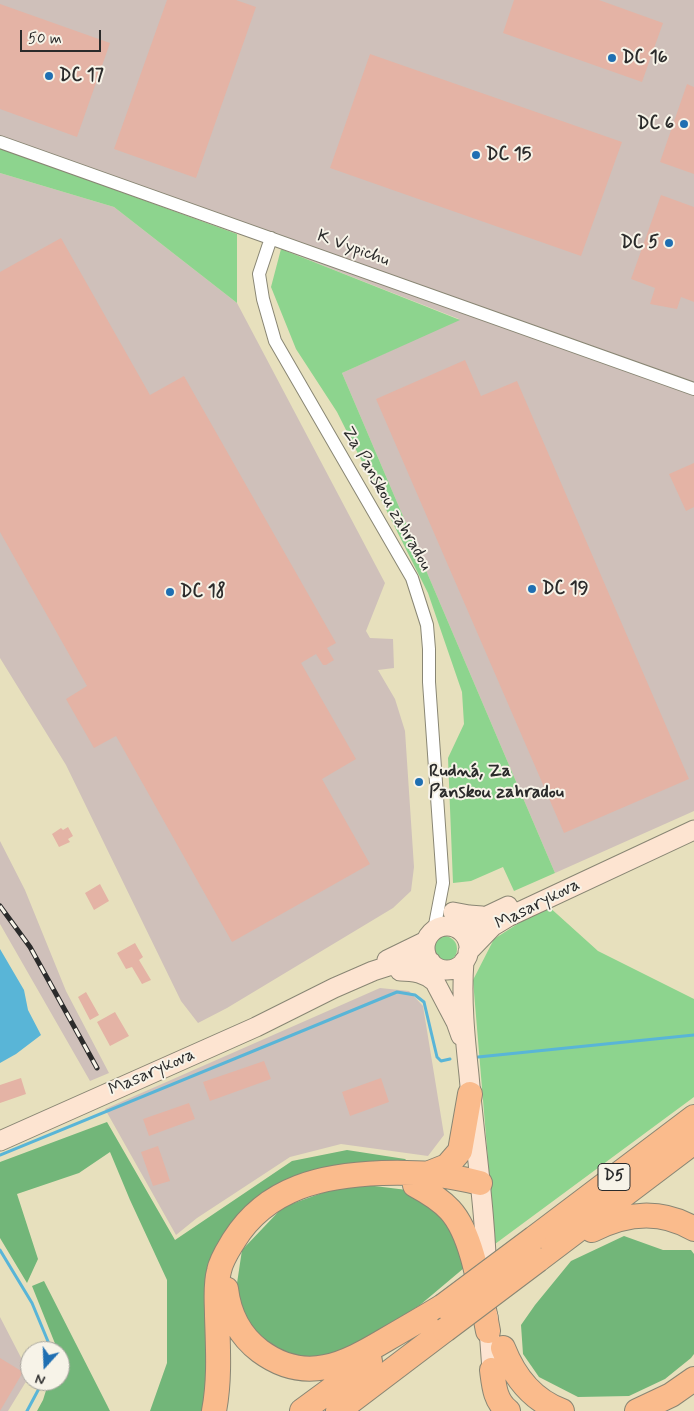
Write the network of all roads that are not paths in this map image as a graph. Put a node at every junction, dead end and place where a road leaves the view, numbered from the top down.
1 (0, 142) edge
2 (271, 238) junction
3 (694, 389) edge
4 (694, 830) edge
5 (614, 866) junction
6 (443, 883) junction
7 (457, 922) junction
8 (430, 935) junction
9 (466, 957) junction
10 (437, 966) junction
11 (302, 1003) junction
12 (456, 1022) junction
13 (466, 1052) junction
14 (470, 1094) junction
15 (694, 1117) edge
16 (0, 1141) edge
17 (694, 1142) edge
18 (421, 1179) junction
19 (480, 1183) junction
20 (694, 1229) edge
21 (231, 1245) junction
22 (536, 1249) junction
23 (443, 1306) junction
24 (496, 1339) junction
25 (492, 1370) joint
26 (694, 1378) edge
27 (214, 1411) edge
28 (302, 1411) edge
29 (338, 1411) edge
30 (508, 1411) edge
31 (562, 1411) edge
32 (637, 1411) edge

1 - 2 street, K Vypichu
2 - 3 street, K Vypichu
2 - 6 street, Za Panskou zahradou
4 - 5 main road, Masarykova
5 - 7 main road, Masarykova
5 - 9 main road, Masarykova
6 - 7 street, Za Panskou zahradou
6 - 8 street, Za Panskou zahradou
7 - 8 main road
7 - 9 main road
8 - 10 main road
8 - 11 main road, Masarykova
9 - 10 main road
9 - 13 main road
10 - 11 main road, Masarykova
10 - 12 main road
11 - 12 main road
11 - 16 main road, Masarykova
12 - 13 main road
13 - 14 main road
14 - 18 highway
14 - 19 main road
15 - 22 highway, D5
17 - 22 highway, D5
18 - 19 highway
18 - 21 highway
18 - 24 highway
19 - 24 main road
20 - 22 highway
21 - 23 highway
21 - 27 highway
22 - 23 highway, D5, bridge
22 - 29 highway, D5, bridge
23 - 28 highway, D5
24 - 25 main road
24 - 31 highway
25 - 30 highway
26 - 32 highway

